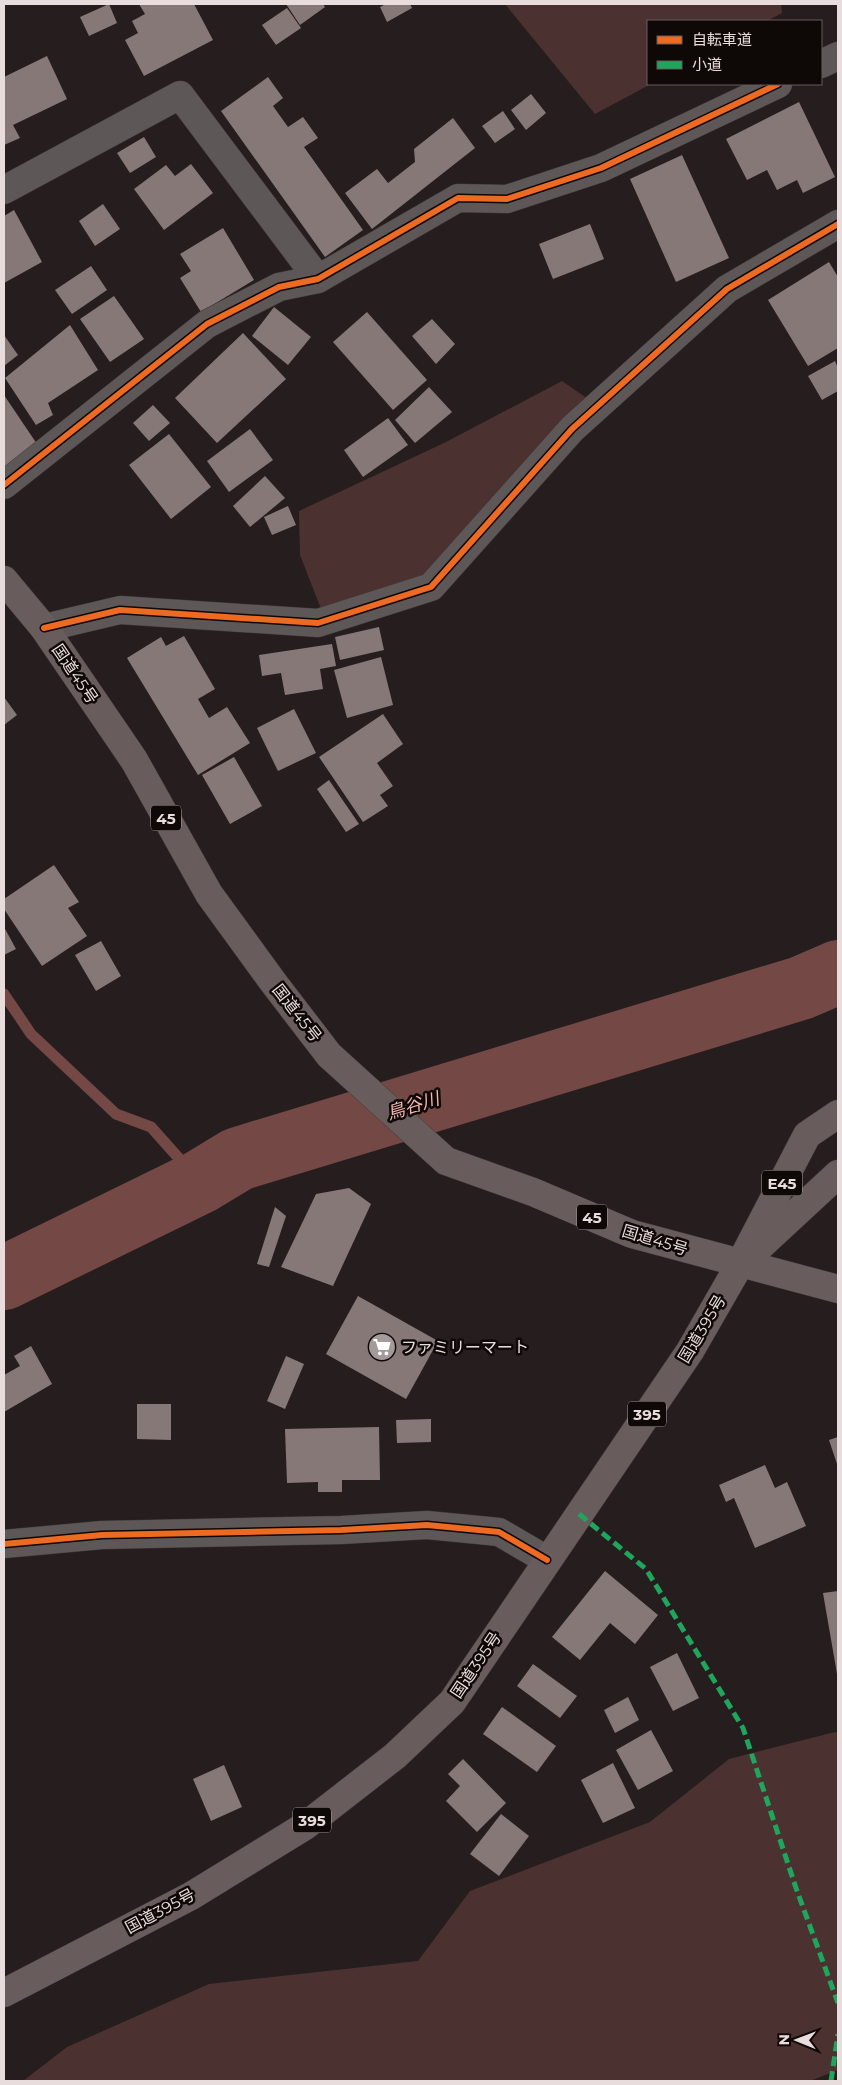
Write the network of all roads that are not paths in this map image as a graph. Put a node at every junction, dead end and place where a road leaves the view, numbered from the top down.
1 (838, 56) edge
2 (822, 64) edge
3 (776, 85) edge
4 (4, 190) edge
5 (838, 224) edge
6 (318, 279) junction
7 (4, 485) edge
8 (4, 580) edge
9 (44, 628) junction
10 (838, 1114) edge
11 (838, 1174) edge
12 (740, 1264) junction
13 (838, 1289) edge
14 (4, 1544) edge
15 (547, 1560) junction
16 (4, 1993) edge

1 - 2 street
3 - 6 street
4 - 6 street
5 - 9 street
6 - 7 street
8 - 9 highway, 国道45号 / 45
9 - 12 highway, 国道45号 / 45
10 - 12 highway, E45
11 - 12 highway, E45
12 - 13 highway
12 - 15 highway, 国道395号 / 395
14 - 15 street
15 - 16 highway, 国道395号 / 395

